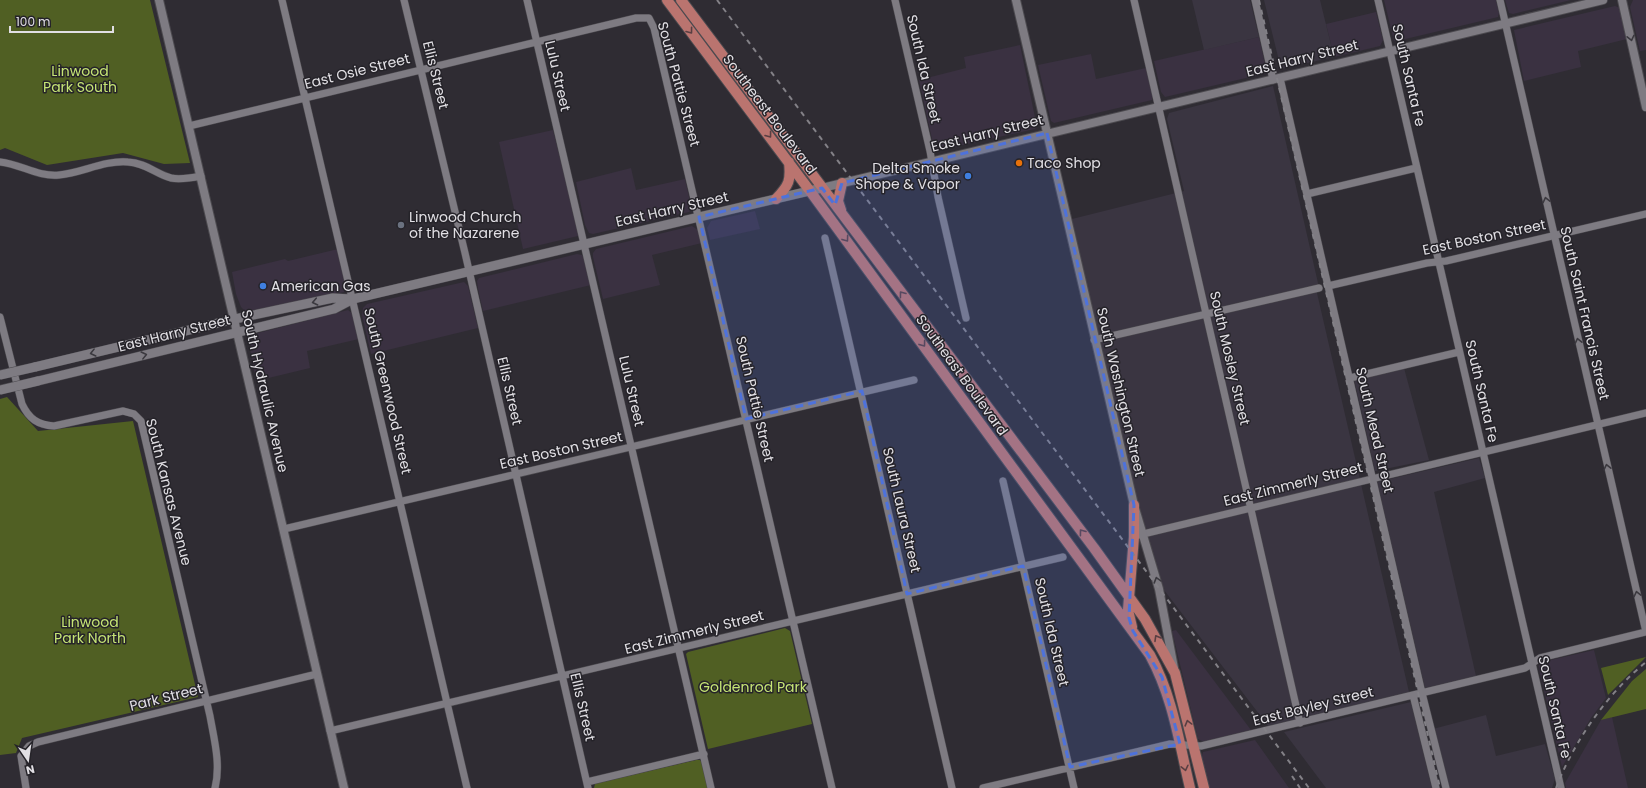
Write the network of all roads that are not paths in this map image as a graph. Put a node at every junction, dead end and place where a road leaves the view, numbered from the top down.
1 (159, 0) edge
2 (282, 0) edge
3 (404, 0) edge
4 (527, 0) edge
5 (667, 0) edge
6 (681, 0) edge
7 (895, 0) edge
8 (1016, 0) edge
9 (1134, 0) edge
10 (1255, 0) edge
11 (1378, 0) edge
12 (1500, 0) edge
13 (1603, 0) edge
14 (1622, 0) edge
15 (649, 18) joint
16 (1505, 24) junction
17 (536, 42) junction
18 (1390, 51) junction
19 (421, 69) junction
20 (1277, 79) junction
21 (305, 97) junction
22 (1158, 106) junction
23 (1646, 107) edge
24 (189, 126) junction
25 (1047, 133) junction
26 (931, 161) junction
27 (0, 162) edge
28 (789, 162) junction
29 (1416, 168) junction
30 (201, 176) junction
31 (842, 183) junction
32 (822, 188) junction
33 (810, 191) junction
34 (1307, 194) junction
35 (776, 199) junction
36 (1646, 214) edge
37 (843, 216) junction
38 (699, 217) junction
39 (1554, 236) junction
40 (825, 238) dead end
41 (584, 244) junction
42 (1438, 261) junction
43 (470, 271) junction
44 (1328, 286) junction
45 (1319, 288) dead end
46 (353, 299) junction
47 (1206, 314) junction
48 (0, 317) edge
49 (966, 318) dead end
50 (235, 319) junction
51 (238, 332) junction
52 (1094, 340) junction
53 (1459, 352) junction
54 (0, 375) edge
55 (1350, 378) junction
56 (914, 380) dead end
57 (0, 390) edge
58 (862, 391) junction
59 (1646, 413) edge
60 (746, 419) junction
61 (1597, 425) junction
62 (632, 446) junction
63 (1483, 453) junction
64 (516, 474) junction
65 (1372, 478) junction
66 (1004, 481) dead end
67 (400, 502) junction
68 (1134, 505) joint
69 (1252, 508) junction
70 (284, 529) junction
71 (1138, 535) junction
72 (1063, 557) dead end
73 (1023, 566) junction
74 (907, 594) junction
75 (1129, 595) junction
76 (793, 622) junction
77 (1133, 631) junction
78 (1646, 632) edge
79 (679, 649) junction
80 (1532, 664) junction
81 (1175, 673) junction
82 (317, 674) junction
83 (563, 677) junction
84 (1422, 693) junction
85 (1413, 696) junction
86 (206, 701) junction
87 (448, 704) junction
88 (1300, 723) junction
89 (330, 731) junction
90 (1180, 744) junction
91 (1194, 744) junction
92 (704, 754) junction
93 (1070, 767) junction
94 (588, 785) edge
95 (26, 788) edge
96 (215, 788) edge
97 (344, 788) edge
98 (467, 788) edge
99 (711, 788) edge
100 (832, 788) edge
101 (952, 788) edge
102 (983, 788) edge
103 (1074, 788) edge
104 (1190, 788) edge
105 (1204, 788) edge
106 (1436, 788) edge
107 (1446, 788) edge
108 (1560, 788) edge

1 - 24 street, South Hydraulic Avenue
2 - 21 street, South Greenwood Street
3 - 19 street, Ellis Street
4 - 17 street, Lulu Street
5 -> 28 main road, Southeast Boulevard
6 - 32 main road, Southeast Boulevard
7 - 26 street, South Ida Street
8 - 25 street, South Washington Street
9 - 22 street, South Mosley Street
10 - 20 street, South Mead Street
11 - 18 street, South Santa Fe
12 - 16 street, South Saint Francis Street
13 - 16 street, East Harry Street
14 -> 23 street
15 - 17 street, East Osie Street
15 - 38 street, South Pattie Street
16 - 18 street, East Harry Street
39 -> 16 street, South Saint Francis Street
17 - 19 street, East Osie Street
17 - 41 street, Lulu Street
18 - 20 street, East Harry Street
18 - 29 street, South Santa Fe
19 - 21 street, East Osie Street
19 - 43 street, Ellis Street
20 - 22 street, East Harry Street
20 - 34 street, South Mead Street
21 - 24 street, East Osie Street
21 - 46 street, South Greenwood Street
22 - 25 street, East Harry Street
22 - 47 street, South Mosley Street
24 - 30 street, South Hydraulic Avenue
25 - 26 street, East Harry Street
25 - 52 street, South Washington Street
26 - 31 street, East Harry Street
26 - 49 street, South Ida Street
27 - 30 street
28 - 33 main road, Southeast Boulevard
28 - 35 main road
29 - 34 street
29 - 42 street, South Santa Fe
30 - 50 street, South Hydraulic Avenue
31 - 32 street, East Harry Street
31 - 37 main road
32 - 33 main road, East Harry Street
32 - 37 main road, Southeast Boulevard
33 - 35 main road, East Harry Street
33 -> 77 main road, Southeast Boulevard
34 - 44 street, South Mead Street
35 - 38 main road, East Harry Street
36 - 39 street, East Boston Street
75 -> 37 main road, Southeast Boulevard
38 - 41 main road, East Harry Street
38 - 60 street, South Pattie Street
39 - 42 street, East Boston Street
61 -> 39 street, South Saint Francis Street
40 - 58 street, South Laura Street
41 - 43 main road, East Harry Street
41 - 62 street, Lulu Street
42 - 44 street, East Boston Street
42 - 53 street, South Santa Fe
43 - 46 main road, East Harry Street
43 - 64 street, Ellis Street
44 - 55 street, South Mead Street
45 - 47 street
46 -> 50 main road, East Harry Street
46 - 51 main road, East Harry Street
46 - 67 street, South Greenwood Street
47 - 52 street
47 - 69 street, South Mosley Street
48 - 86 street, South Kansas Avenue
50 - 51 street, South Hydraulic Avenue
50 -> 54 main road, East Harry Street, bridge
57 -> 51 main road, East Harry Street, bridge
51 - 70 street, South Hydraulic Avenue
52 - 68 street, South Washington Street
53 - 55 street
53 - 63 street, South Santa Fe
55 - 65 street, South Mead Street
56 - 58 street, East Boston Street
58 - 60 street, East Boston Street
58 - 74 street, South Laura Street
59 - 61 street, East Zimmerly Street
60 - 62 street, East Boston Street
60 - 76 street, South Pattie Street
61 - 63 street, East Zimmerly Street
78 -> 61 street, South Saint Francis Street
62 - 64 street, East Boston Street
62 - 79 street, Lulu Street
63 - 65 street, East Zimmerly Street
63 - 80 street, South Santa Fe
64 - 67 street, East Boston Street
64 - 83 street, Ellis Street
65 - 69 street, East Zimmerly Street
65 - 84 street, South Mead Street
66 - 73 street, South Ida Street
67 - 70 street, East Boston Street
67 - 87 street, South Greenwood Street
68 - 71 main road
69 - 71 street, East Zimmerly Street
69 - 88 street, South Mosley Street
70 - 82 street, South Hydraulic Avenue
71 - 75 main road
81 -> 71 street
72 - 73 street, East Zimmerly Street
73 - 74 street, East Zimmerly Street
73 - 93 street, South Ida Street
74 - 76 street, East Zimmerly Street
74 - 101 street, South Laura Street
75 - 77 main road
81 -> 75 main road, Southeast Boulevard
76 - 79 street, East Zimmerly Street
76 - 100 street, South Pattie Street
77 - 90 main road, Southeast Boulevard
78 - 80 street, East Bayley Street
79 - 83 street, East Zimmerly Street
79 - 92 street, Lulu Street
80 - 84 street, East Bayley Street
80 - 108 street, South Santa Fe
91 -> 81 main road
82 - 86 street, Park Street
82 - 89 street, South Hydraulic Avenue
83 - 87 street, East Zimmerly Street
83 - 94 street, Ellis Street
84 - 85 street, East Bayley Street
84 - 107 street, South Mead Street
85 - 88 street, East Bayley Street
85 - 106 street
86 - 95 street, Park Street
86 - 96 street, South Kansas Avenue
87 - 89 street, East Zimmerly Street
87 - 98 street, South Greenwood Street
88 - 91 street, East Bayley Street
89 - 97 street, South Hydraulic Avenue
90 - 91 street, East Bayley Street
90 - 93 street, East Bayley Street
90 -> 104 main road, Southeast Boulevard
91 - 105 main road
92 - 94 street
92 - 99 street, Lulu Street
93 - 102 street, East Bayley Street
93 - 103 street, South Ida Street

